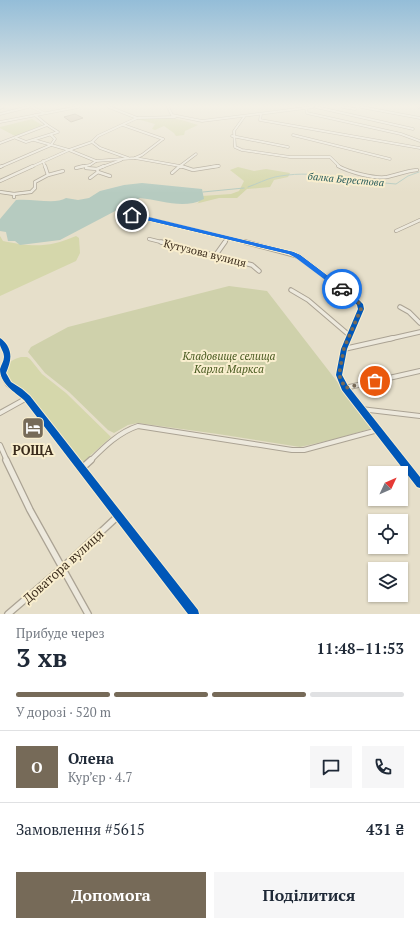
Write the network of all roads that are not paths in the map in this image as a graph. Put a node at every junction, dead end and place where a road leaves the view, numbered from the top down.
1 (51, 135) edge
2 (22, 136) edge
3 (49, 136) edge
4 (99, 136) edge
5 (151, 136) edge
6 (232, 136) joint
7 (296, 136) edge
8 (348, 136) edge
9 (406, 136) edge
10 (16, 138) junction
11 (34, 140) junction
12 (420, 140) edge
13 (92, 142) junction
14 (0, 143) edge
15 (52, 145) junction
16 (288, 147) dead end
17 (420, 148) edge
18 (69, 150) junction
19 (196, 154) dead end
20 (135, 158) junction
21 (124, 159) junction
22 (131, 159) junction
23 (390, 159) dead end
24 (43, 161) junction
25 (96, 161) junction
26 (86, 166) junction
27 (180, 166) junction
28 (219, 166) dead end
29 (0, 167) edge
30 (76, 168) dead end
31 (98, 170) junction
32 (417, 170) dead end
33 (63, 171) dead end
34 (172, 173) dead end
35 (48, 175) junction
36 (110, 176) dead end
37 (90, 178) dead end
38 (0, 181) edge
39 (0, 192) edge
40 (132, 215) dead end
41 (420, 220) edge
42 (396, 231) dead end
43 (228, 238) junction
44 (149, 239) dead end
45 (216, 256) junction
46 (259, 272) dead end
47 (292, 290) dead end
48 (400, 307) dead end
49 (420, 323) edge
50 (420, 332) edge
51 (349, 335) junction
52 (0, 342) edge
53 (344, 348) junction
54 (420, 371) edge
55 (345, 388) junction
56 (27, 398) junction
57 (361, 409) junction
58 (0, 413) edge
59 (420, 416) edge
60 (378, 430) junction
61 (0, 446) edge
62 (81, 469) junction
63 (420, 484) edge
64 (118, 516) junction
65 (63, 567) junction
66 (8, 614) edge
67 (88, 614) edge
68 (194, 614) edge

1 - 15 street
2 - 10 street
3 - 11 street
4 - 13 street
5 - 20 street
6 - 16 street
6 - 32 street
7 - 23 street
8 - 17 street
9 - 12 street
10 - 11 street
10 - 14 street
11 - 15 street
13 - 18 street
13 - 22 street
15 - 18 street
15 - 29 street
18 - 24 street
18 - 25 street
19 - 27 street
20 - 22 street
20 - 27 street
21 - 22 street
21 - 25 street
21 - 31 street
24 - 35 street
24 - 38 street
25 - 26 street
26 - 30 street
26 - 31 street
27 - 28 street
27 - 34 street
31 - 36 street
31 - 37 street
33 - 35 street
35 - 39 street
40 - 43 street
41 - 42 street
43 - 45 street
43 - 51 street
44 - 45 street, Кутузова вулиця
45 - 46 street, Кутузова вулиця
47 - 51 street
48 - 49 street
50 - 53 street
51 - 53 street
52 - 56 street
53 - 55 street
54 - 55 street
55 - 57 street
56 - 58 street
56 - 62 street
57 - 59 street
57 - 60 street
60 - 62 street
60 - 63 street
61 - 65 street
62 - 64 street
64 - 65 street, Доватора вулиця
64 - 68 street
65 - 66 street, Доватора вулиця
65 - 67 street

